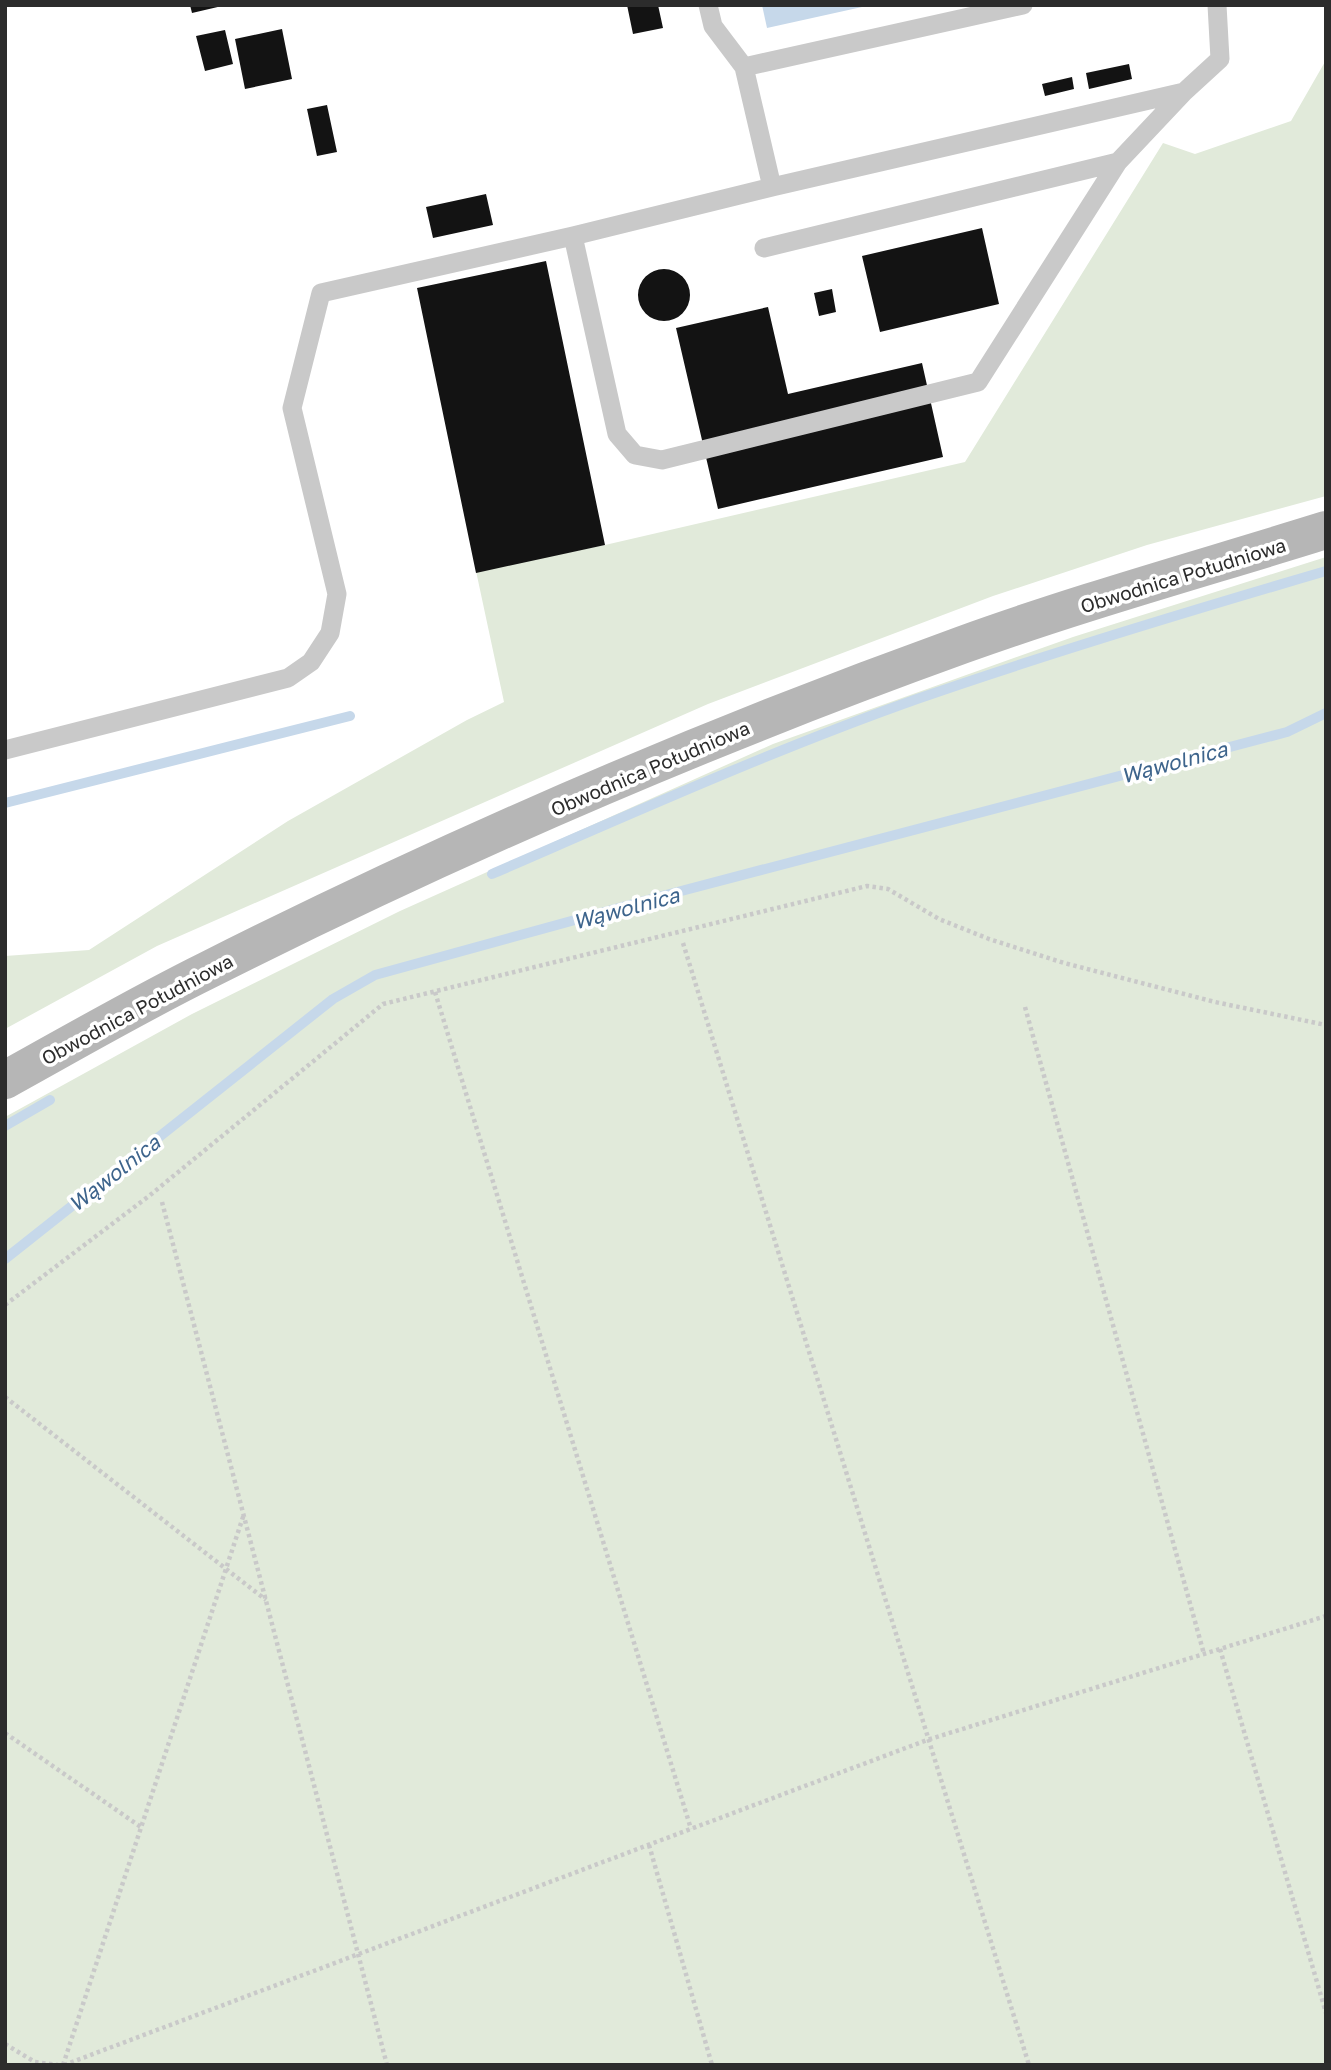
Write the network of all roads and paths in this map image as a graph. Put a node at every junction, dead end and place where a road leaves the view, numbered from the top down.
1 (708, 5) edge
2 (1023, 5) edge
3 (1217, 5) edge
4 (744, 67) junction
5 (1184, 92) junction
6 (1118, 162) junction
7 (772, 187) junction
8 (573, 236) junction
9 (764, 248) dead end
10 (1326, 530) edge
11 (5, 750) edge
12 (683, 943) dead end
13 (435, 992) junction
14 (1025, 1007) dead end
15 (1326, 1025) edge
16 (5, 1080) edge
17 (162, 1202) dead end
18 (5, 1305) edge
19 (5, 1397) edge
20 (244, 1514) junction
21 (225, 1570) junction
22 (266, 1600) junction
23 (1326, 1616) edge
24 (1220, 1649) junction
25 (1204, 1654) junction
26 (5, 1733) edge
27 (927, 1740) junction
28 (141, 1827) junction
29 (691, 1829) junction
30 (649, 1845) junction
31 (358, 1955) junction
32 (1326, 2013) edge
33 (5, 2044) edge
34 (61, 2065) edge
35 (387, 2065) edge
36 (712, 2065) edge
37 (1029, 2065) edge

1 - 4 lane
2 - 4 lane
3 - 5 lane
4 - 7 lane
5 - 6 lane
5 - 7 lane
6 - 8 lane
6 - 9 lane
7 - 8 lane
8 - 11 lane
10 - 16 main road, Obwodnica Południowa
12 - 27 path
13 - 15 path
13 - 18 path
13 - 29 path
14 - 25 path
17 - 20 path
19 - 21 path
20 - 21 path
20 - 22 path
21 - 22 path
21 - 28 path
22 - 31 path
23 - 24 path
24 - 25 path
24 - 32 path
25 - 27 path
26 - 28 path
27 - 29 path
27 - 37 path
28 - 34 path
29 - 30 path
30 - 31 path
30 - 36 path
31 - 34 path
31 - 35 path
33 - 34 path

